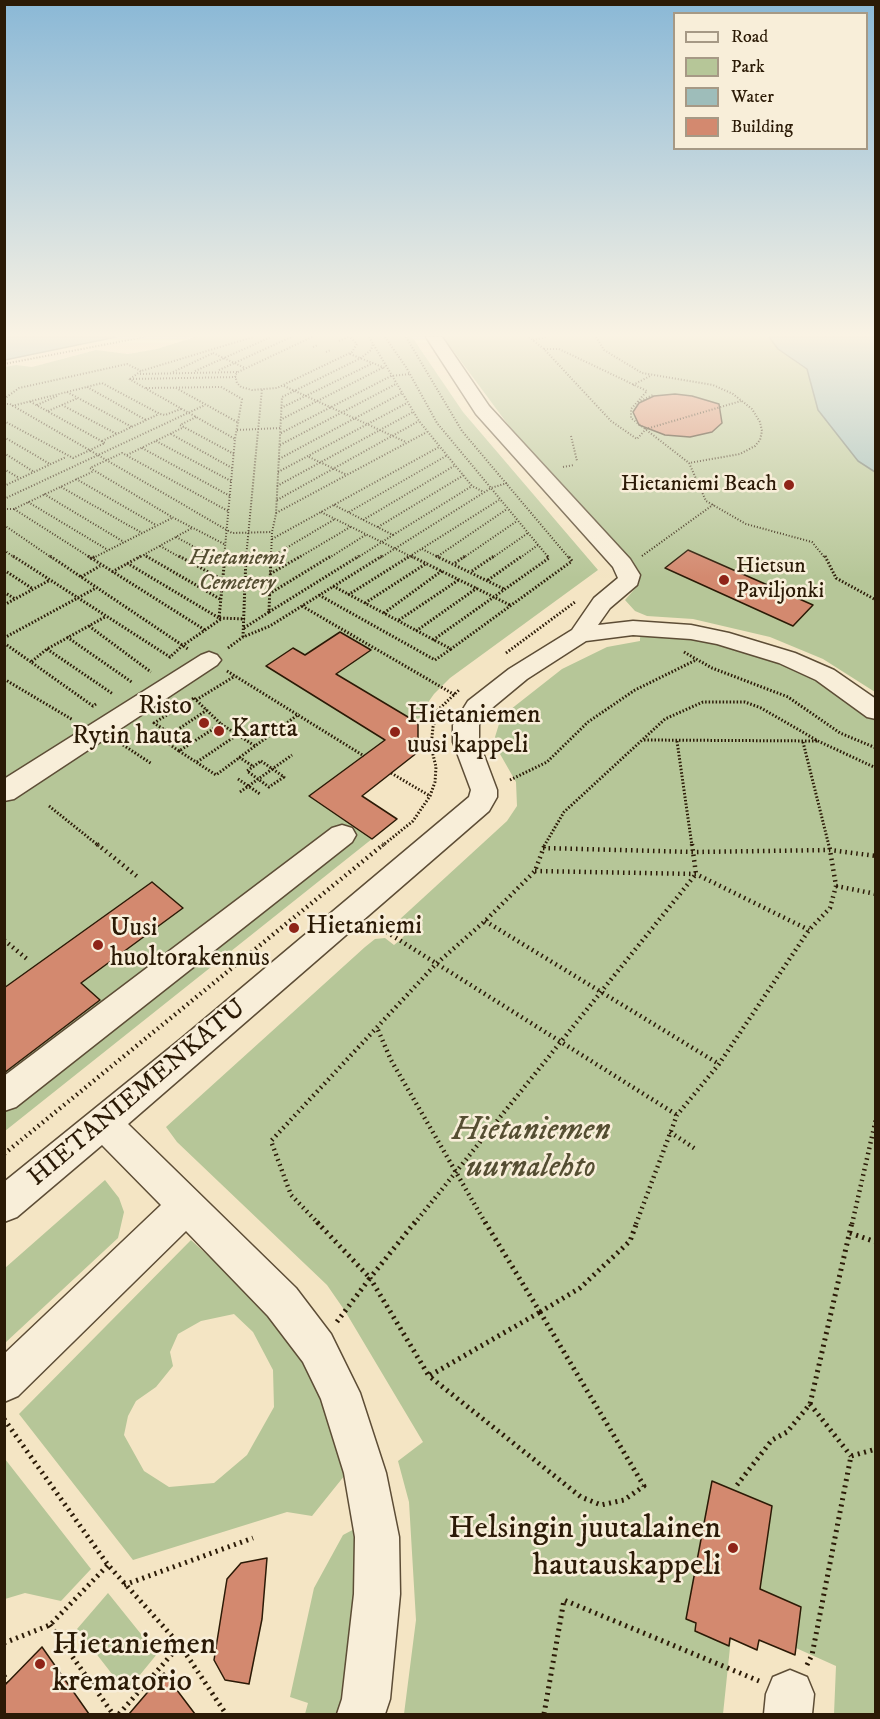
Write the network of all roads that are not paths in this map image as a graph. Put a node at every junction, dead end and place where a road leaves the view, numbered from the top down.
1 (489, 417) edge
2 (580, 635) junction
3 (210, 660) road end
4 (876, 711) edge
5 (4, 792) edge
6 (342, 835) dead end
7 (4, 1096) edge
8 (103, 1122) junction
9 (4, 1205) edge
10 (187, 1205) junction
11 (4, 1382) edge
12 (361, 1714) edge

1 - 2 street
2 - 4 street
2 - 8 street, HIETANIEMENKATU
3 - 5 street
6 - 7 street
8 - 9 street, HIETANIEMENKATU
8 - 10 street
10 - 11 street
10 - 12 street

